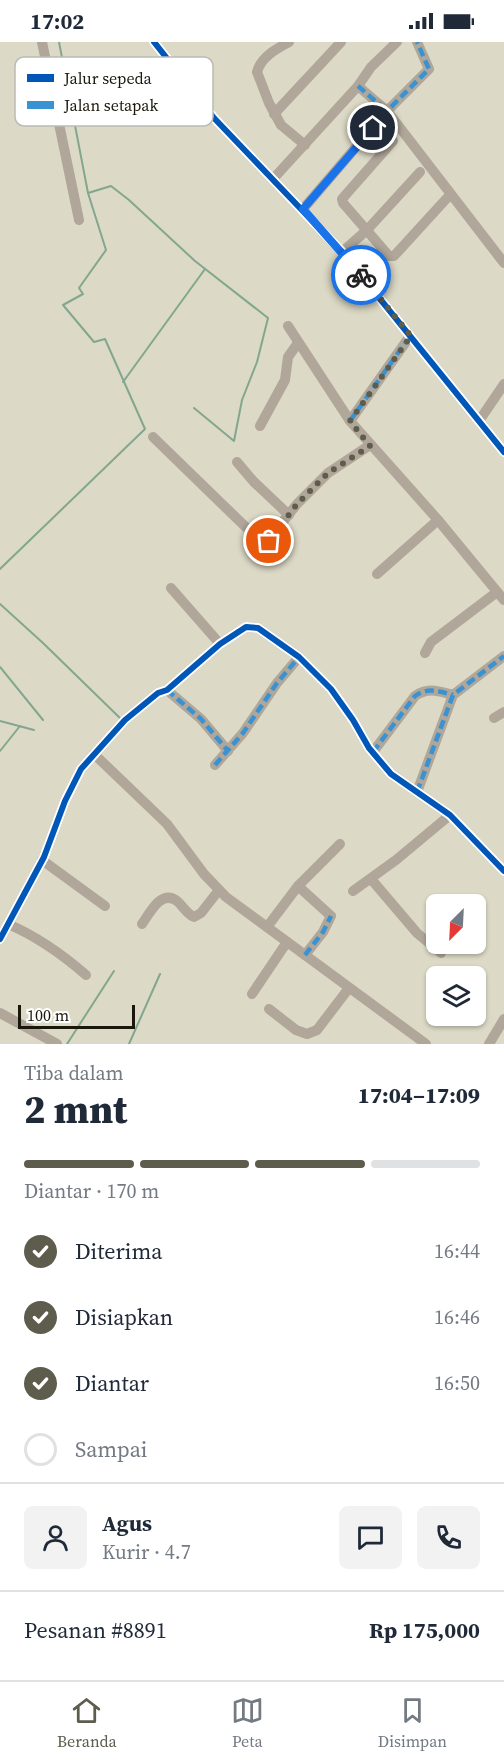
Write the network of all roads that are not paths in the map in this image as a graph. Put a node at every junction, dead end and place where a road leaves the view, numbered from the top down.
1 (42, 42) edge
2 (154, 42) edge
3 (289, 42) edge
4 (341, 42) edge
5 (397, 42) edge
6 (417, 42) edge
7 (45, 57) edge
8 (166, 57) edge
9 (358, 86) junction
10 (387, 111) junction
11 (274, 114) junction
12 (213, 117) edge
13 (59, 126) edge
14 (393, 141) dead end
15 (304, 145) junction
16 (420, 172) dead end
17 (273, 179) junction
18 (447, 198) dead end
19 (303, 209) junction
20 (79, 220) dead end
21 (367, 230) junction
22 (342, 252) junction
23 (503, 258) edge
24 (288, 326) dead end
25 (411, 336) junction
26 (298, 343) junction
27 (504, 384) edge
28 (350, 421) junction
29 (479, 421) junction
30 (260, 426) dead end
31 (153, 437) dead end
32 (370, 446) junction
33 (504, 452) edge
34 (237, 462) dead end
35 (289, 515) junction
36 (438, 520) junction
37 (377, 574) dead end
38 (171, 588) dead end
39 (500, 596) edge
40 (220, 645) junction
41 (425, 653) dead end
42 (504, 656) edge
43 (299, 657) junction
44 (167, 690) junction
45 (453, 695) junction
46 (504, 712) edge
47 (494, 718) dead end
48 (228, 751) junction
49 (373, 752) junction
50 (94, 754) junction
51 (215, 765) dead end
52 (417, 792) junction
53 (450, 815) junction
54 (340, 844) dead end
55 (42, 860) junction
56 (504, 871) edge
57 (371, 879) junction
58 (298, 886) junction
59 (219, 891) junction
60 (353, 891) dead end
61 (105, 906) dead end
62 (8, 924) junction
63 (142, 924) dead end
64 (267, 927) junction
65 (0, 939) edge
66 (426, 940) edge
67 (287, 942) junction
68 (305, 955) junction
69 (86, 975) dead end
70 (349, 988) junction
71 (252, 994) dead end
72 (269, 1009) dead end
73 (0, 1013) edge
74 (504, 1019) edge
75 (57, 1044) edge
76 (426, 1044) edge
77 (489, 1044) edge

1 - 7 street
2 - 8 street
3 - 11 street
4 - 11 street
5 - 9 street
6 - 10 street
9 - 10 street
9 - 15 street
10 - 19 street
10 - 23 street
11 - 15 street
12 - 17 street
13 - 20 street
14 - 21 street
15 - 17 street
16 - 21 street
17 - 19 street
18 - 21 street
19 - 22 street
21 - 22 street
22 - 25 street
24 - 26 street
25 - 28 street
25 - 29 street
26 - 28 street
26 - 30 street
27 - 29 street
28 - 32 street
29 - 33 street
31 - 35 street
32 - 35 street
32 - 36 street
34 - 35 street
36 - 37 street
36 - 39 street
38 - 40 street
39 - 41 street
40 - 43 street
40 - 44 street
42 - 45 street
43 - 48 street
43 - 49 street
44 - 48 street
44 - 50 street
45 - 49 street
45 - 52 street
46 - 47 street
48 - 51 street
49 - 52 street
50 - 55 street
50 - 59 street
52 - 53 street
53 - 56 street
53 - 57 street
54 - 58 street
55 - 61 street
55 - 62 street
57 - 60 street
57 - 66 street
58 - 64 street
58 - 68 street
59 - 63 street
59 - 64 street
62 - 65 street
62 - 69 street
64 - 67 street
67 - 68 street
67 - 71 street
68 - 70 street
70 - 72 street
70 - 76 street
73 - 75 street
74 - 77 street

